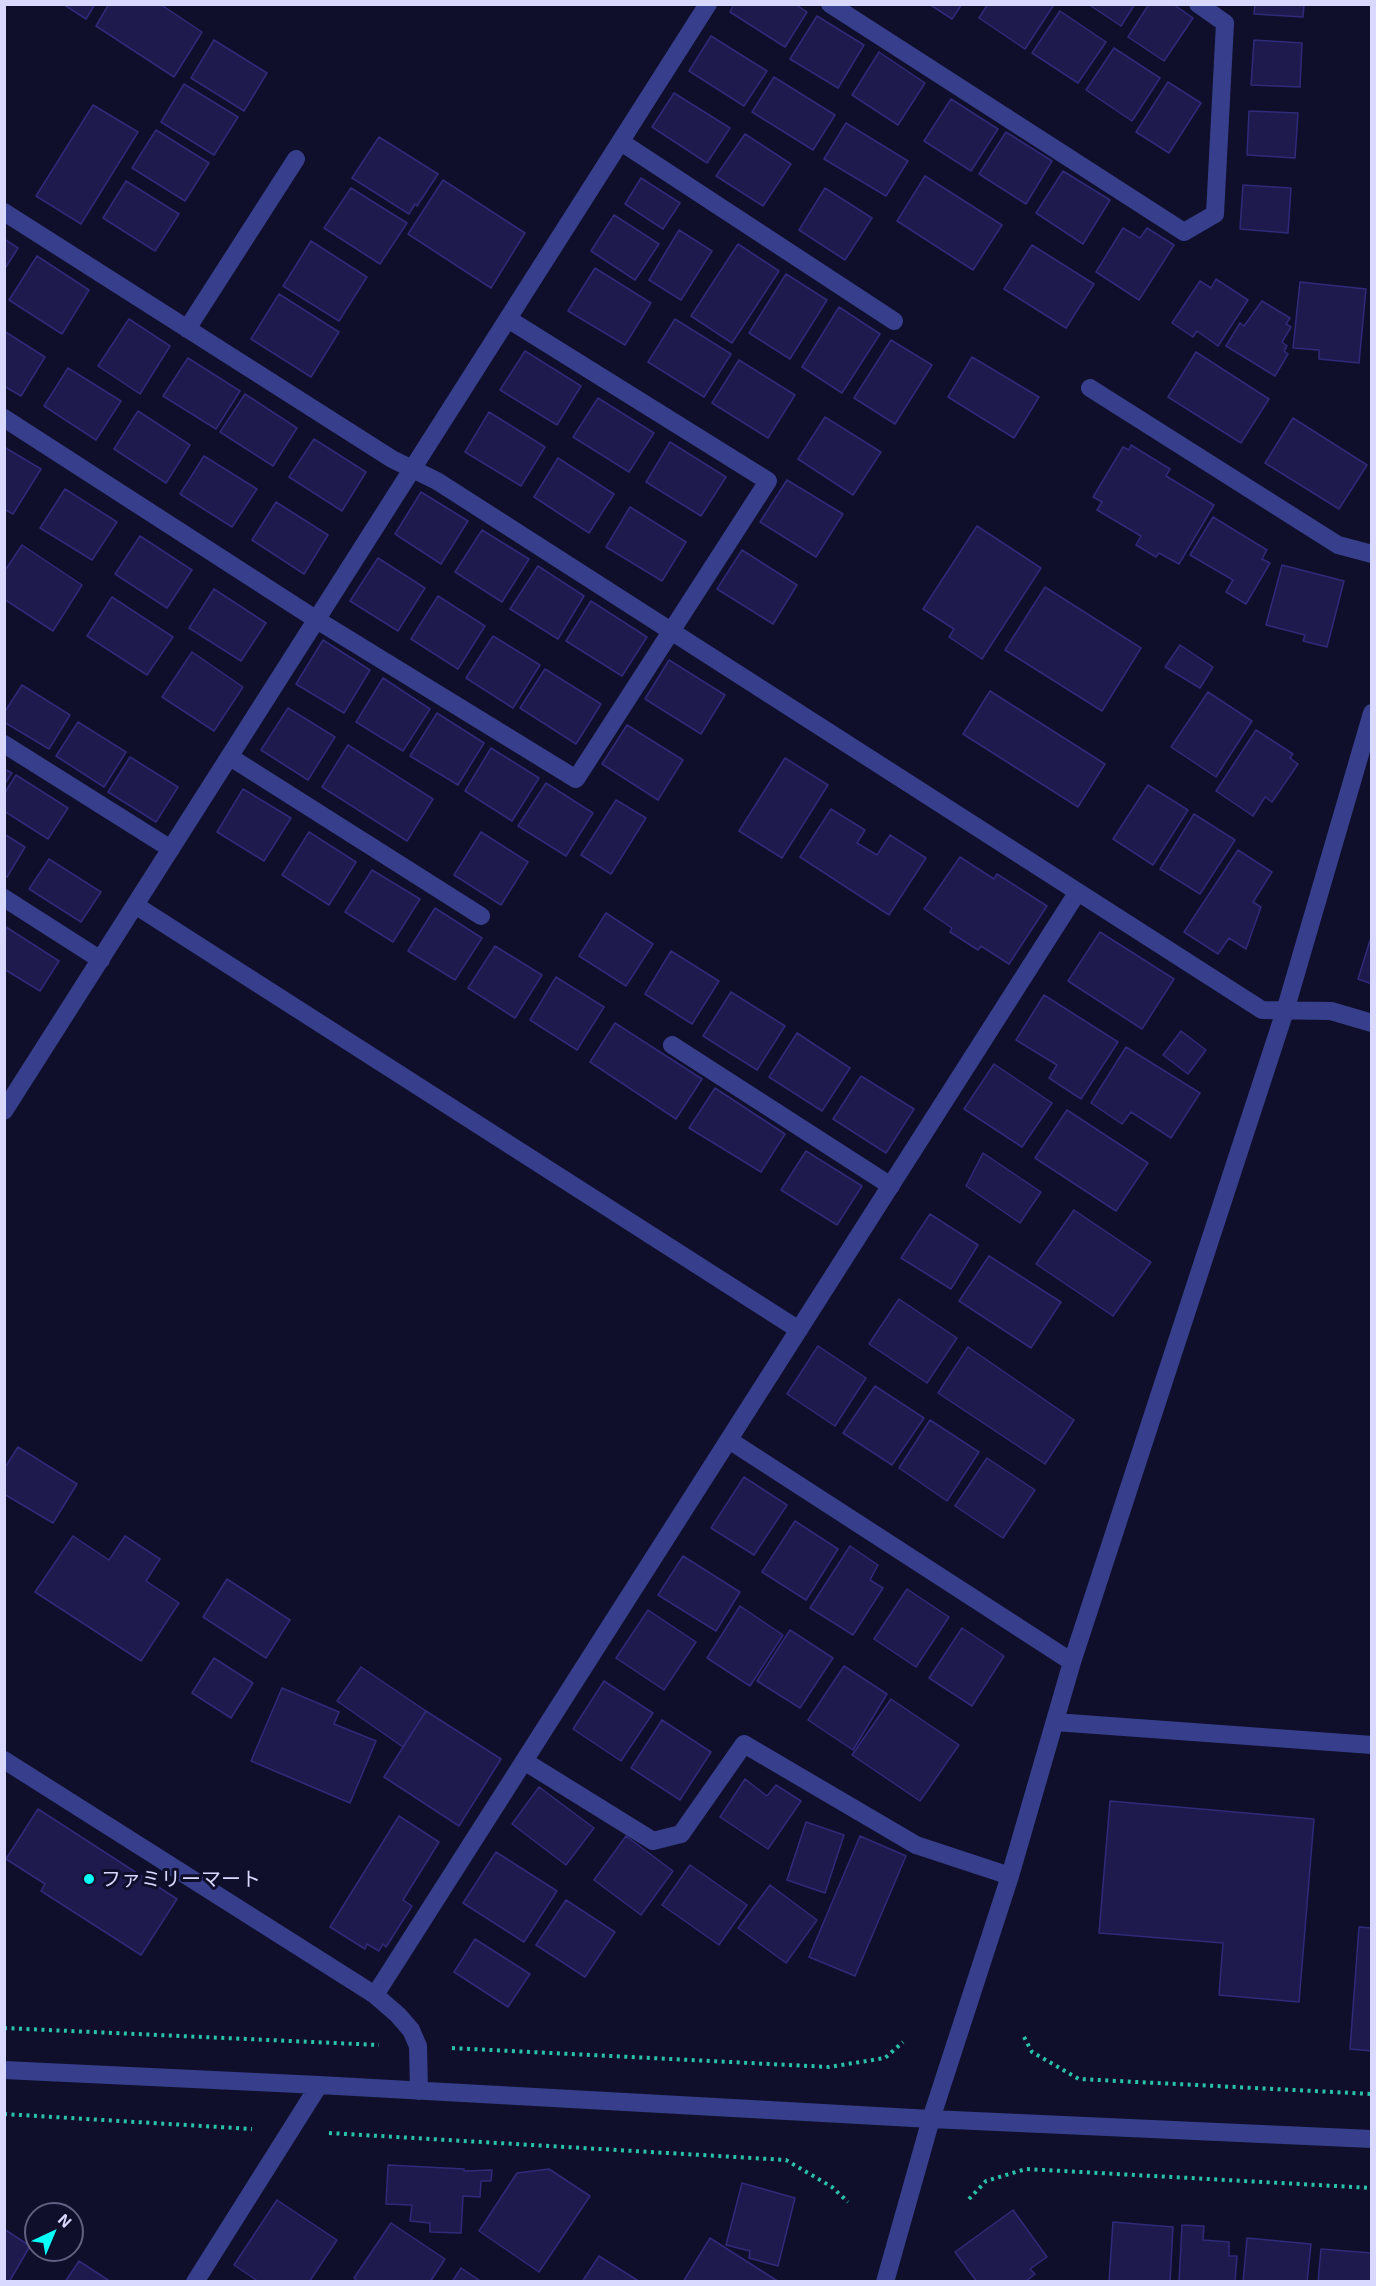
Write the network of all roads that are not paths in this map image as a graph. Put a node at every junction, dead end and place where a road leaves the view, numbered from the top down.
1 (708, 4) edge
2 (831, 4) edge
3 (1198, 4) edge
4 (621, 142) junction
5 (296, 159) dead end
6 (4, 212) edge
7 (508, 319) junction
8 (894, 321) dead end
9 (187, 329) junction
10 (1090, 388) dead end
11 (4, 418) edge
12 (413, 469) junction
13 (1371, 554) edge
14 (317, 620) junction
15 (672, 632) junction
16 (1371, 713) edge
17 (4, 744) edge
18 (230, 757) junction
19 (171, 849) junction
20 (1077, 893) junction
21 (4, 898) edge
22 (135, 905) junction
23 (480, 916) dead end
24 (101, 960) junction
25 (1285, 1011) junction
26 (1371, 1023) edge
27 (672, 1045) dead end
28 (4, 1111) edge
29 (891, 1186) junction
30 (799, 1330) junction
31 (729, 1440) junction
32 (1072, 1662) junction
33 (1055, 1722) junction
34 (1371, 1745) edge
35 (4, 1760) edge
36 (524, 1761) junction
37 (1010, 1876) junction
38 (375, 1995) junction
39 (4, 2070) edge
40 (319, 2085) junction
41 (419, 2091) junction
42 (931, 2119) junction
43 (1371, 2139) edge
44 (195, 2282) edge
45 (885, 2282) edge

1 - 4 street
2 - 3 street
4 - 7 street
4 - 8 street
5 - 9 street
6 - 9 street
7 - 12 street
7 - 15 street
9 - 12 street
10 - 13 street
11 - 14 street
12 - 14 street
12 - 15 street
14 - 15 street
14 - 18 street
15 - 20 street
16 - 25 street
17 - 19 street
18 - 19 street
18 - 23 street
19 - 22 street
20 - 25 street
20 - 29 street
21 - 24 street
22 - 24 street
22 - 30 street
24 - 28 street
25 - 26 street
25 - 32 street
27 - 29 street
29 - 30 street
30 - 31 street
31 - 32 street
31 - 36 street
32 - 33 street
33 - 34 street
33 - 37 street
35 - 38 street
36 - 37 street
36 - 38 street
37 - 42 street
38 - 41 street
39 - 40 street
40 - 41 street
40 - 44 street
41 - 42 street
42 - 43 street
42 - 45 street

